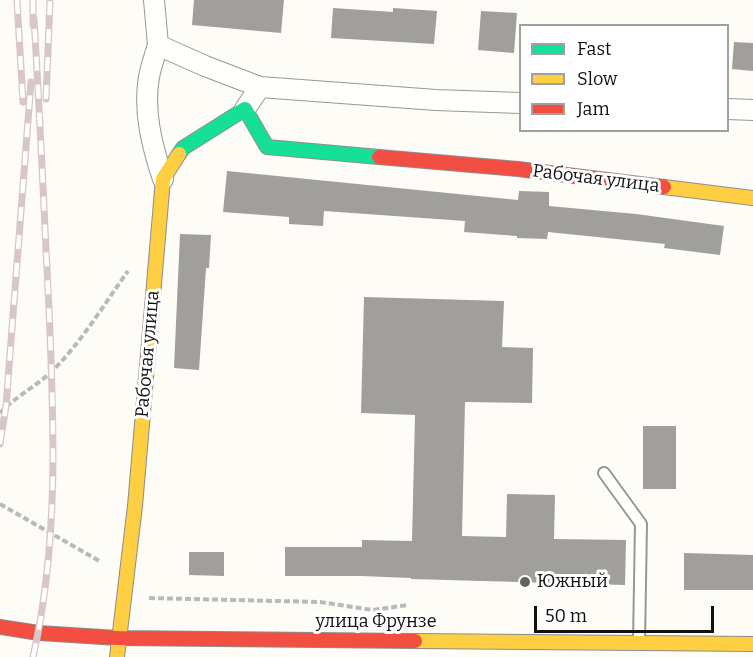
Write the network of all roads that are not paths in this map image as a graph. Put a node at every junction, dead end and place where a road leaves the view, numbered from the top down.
1 (154, 0) edge
2 (158, 45) junction
3 (261, 87) junction
4 (519, 103) edge
5 (245, 109) junction
6 (729, 109) edge
7 (753, 110) edge
8 (163, 179) junction
9 (753, 198) edge
10 (604, 473) dead end
11 (0, 627) edge
12 (118, 638) junction
13 (639, 642) junction
14 (753, 644) edge
15 (117, 657) edge

1 - 2 street
2 - 3 street
2 - 8 street
3 - 4 street
3 - 5 street, Рабочая улица
5 - 8 street, Рабочая улица
5 - 9 street, Рабочая улица
6 - 7 street
8 - 12 street, Рабочая улица
10 - 13 lane
11 - 12 street, улица Фрунзе
12 - 13 street, улица Фрунзе
12 - 15 street, Рабочая улица
13 - 14 street, улица Фрунзе

